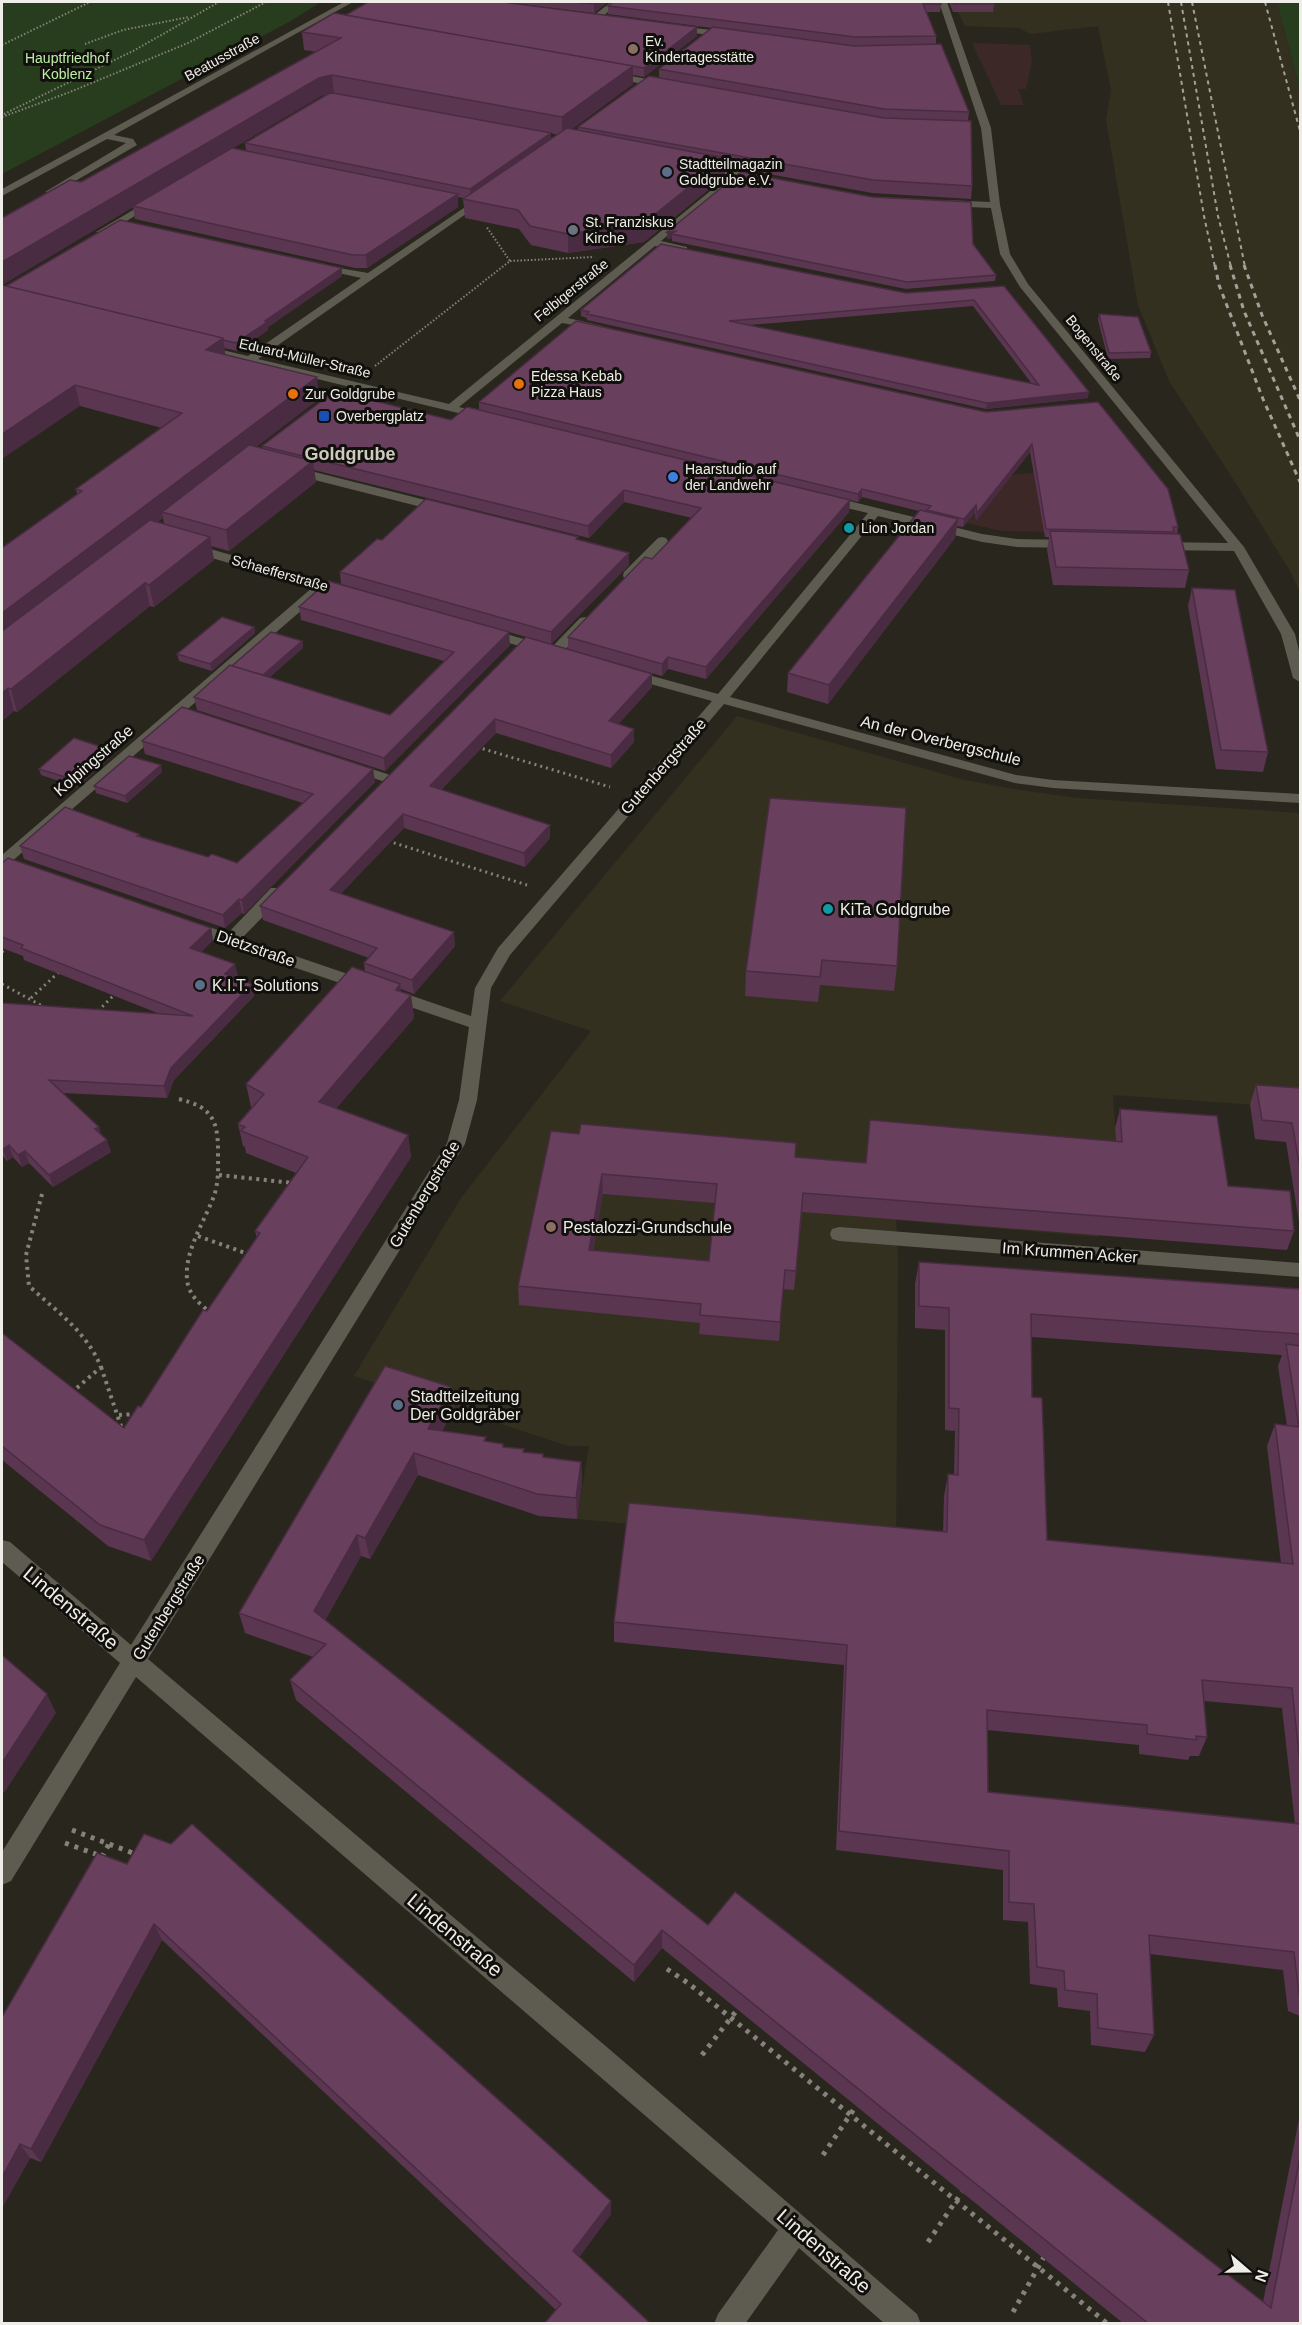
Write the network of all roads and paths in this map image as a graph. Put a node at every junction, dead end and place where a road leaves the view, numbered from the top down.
1 (90, 2) edge
2 (219, 2) edge
3 (266, 2) edge
4 (349, 2) edge
5 (615, 2) edge
6 (943, 2) edge
7 (193, 17) junction
8 (612, 20) edge
9 (315, 22) junction
10 (327, 24) edge
11 (668, 27) edge
12 (710, 33) junction
13 (743, 37) edge
14 (701, 40) edge
15 (85, 44) dead end
16 (2, 45) edge
17 (595, 73) edge
18 (656, 75) edge
19 (647, 82) junction
20 (670, 86) edge
21 (638, 89) edge
22 (2, 116) edge
23 (107, 136) junction
24 (692, 165) edge
25 (738, 173) junction
26 (771, 179) edge
27 (2, 193) edge
28 (490, 193) edge
29 (42, 196) edge
30 (160, 197) edge
31 (460, 203) edge
32 (940, 203) edge
33 (995, 205) junction
34 (472, 206) junction
35 (119, 221) junction
36 (131, 224) edge
37 (90, 238) edge
38 (652, 242) junction
39 (699, 252) edge
40 (637, 255) junction
41 (510, 261) junction
42 (314, 264) edge
43 (371, 277) junction
44 (559, 319) junction
45 (605, 330) edge
46 (193, 346) edge
47 (249, 360) junction
48 (345, 388) junction
49 (451, 408) junction
50 (496, 420) edge
51 (283, 468) edge
52 (807, 495) edge
53 (876, 511) junction
54 (458, 512) edge
55 (662, 541) dead end
56 (172, 542) edge
57 (1086, 544) edge
58 (1145, 546) edge
59 (1238, 548) junction
60 (621, 584) edge
61 (323, 585) junction
62 (356, 595) edge
63 (596, 609) edge
64 (468, 627) edge
65 (523, 643) junction
66 (507, 659) edge
67 (621, 671) edge
68 (1300, 678) edge
69 (720, 700) junction
70 (466, 744) edge
71 (333, 760) edge
72 (372, 795) edge
73 (637, 796) junction
74 (1300, 799) edge
75 (386, 840) edge
76 (3, 859) edge
77 (26, 868) edge
78 (287, 882) edge
79 (553, 893) junction
80 (177, 921) edge
81 (231, 940) junction
82 (8, 945) edge
83 (2, 952) edge
84 (65, 967) edge
85 (2, 984) edge
86 (120, 988) edge
87 (31, 998) junction
88 (50, 1011) edge
89 (92, 1017) edge
90 (477, 1024) junction
91 (179, 1098) dead end
92 (219, 1175) junction
93 (298, 1184) edge
94 (42, 1194) dead end
95 (839, 1234) dead end
96 (198, 1236) junction
97 (252, 1256) edge
98 (1300, 1270) edge
99 (219, 1316) edge
100 (101, 1367) junction
101 (65, 1397) edge
102 (138, 1413) edge
103 (119, 1415) junction
104 (123, 1435) edge
105 (2, 1549) edge
106 (134, 1661) junction
107 (72, 1830) dead end
108 (65, 1843) dead end
109 (109, 1844) junction
110 (102, 1857) junction
111 (108, 1859) edge
112 (147, 1859) edge
113 (2, 1873) edge
114 (667, 1969) edge
115 (736, 2010) edge
116 (730, 2017) junction
117 (702, 2055) dead end
118 (856, 2106) edge
119 (851, 2115) junction
120 (823, 2155) dead end
121 (962, 2192) edge
122 (956, 2201) junction
123 (797, 2228) junction
124 (928, 2242) dead end
125 (1044, 2257) edge
126 (1038, 2267) junction
127 (1013, 2312) dead end
128 (728, 2324) edge
129 (907, 2324) edge
130 (1108, 2324) edge

1 - 16 path
2 - 7 path
3 - 22 path
4 - 9 street, Beatusstraße
5 - 8 street
6 - 33 street, Bogenstraße
7 - 15 path
7 - 22 path
9 - 10 street
9 - 23 street, Beatusstraße
11 - 12 street
12 - 13 street
12 - 14 street
17 - 19 street
18 - 19 street
19 - 20 street
19 - 21 street
23 - 27 street, Beatusstraße
23 - 29 street
24 - 25 street
25 - 26 street
25 - 38 street, Felbigerstraße
28 - 34 street
30 - 35 street
31 - 34 street
32 - 33 street
33 - 59 street, Bogenstraße
34 - 41 path
34 - 43 street
35 - 36 street
35 - 37 street
38 - 39 street
38 - 40 street, Felbigerstraße
40 - 41 path
40 - 44 street, Felbigerstraße
41 - 48 path
42 - 43 street
43 - 47 street
44 - 45 street
44 - 49 street, Felbigerstraße
46 - 47 street, Eduard-Müller-Straße
47 - 48 street, Eduard-Müller-Straße
48 - 49 street, Eduard-Müller-Straße
49 - 50 street, Eduard-Müller-Straße
51 - 54 street
52 - 53 street
53 - 57 street
53 - 69 street, Gutenbergstraße
55 - 60 street
56 - 61 street, Schaefferstraße
58 - 59 street
59 - 68 street, Bogenstraße
61 - 62 street, Schaefferstraße
61 - 76 street, Kolpingstraße
63 - 65 street
64 - 65 street
65 - 66 street
67 - 69 street
69 - 73 street, Gutenbergstraße
69 - 74 street, An der Overbergschule
70 - 73 path
71 - 72 street
73 - 79 street, Gutenbergstraße
75 - 79 path
76 - 77 street
78 - 81 street
79 - 90 street, Gutenbergstraße
80 - 81 street, Dietzstraße
81 - 90 street, Dietzstraße
82 - 83 path
84 - 87 path
85 - 87 path
86 - 89 path
87 - 88 path
90 - 106 street, Gutenbergstraße
91 - 92 path
92 - 93 path
92 - 96 path
94 - 100 path
95 - 98 street, Im Krummen Acker
96 - 97 path
96 - 99 path
100 - 101 path
100 - 103 path
102 - 103 path
103 - 104 path
105 - 106 street, Lindenstraße
106 - 113 street, Gutenbergstraße
106 - 123 street, Lindenstraße
107 - 109 path
108 - 110 path
109 - 110 path
109 - 112 path
110 - 111 path
114 - 116 path
115 - 116 path
116 - 117 path
116 - 119 path
118 - 119 path
119 - 120 path
119 - 122 path
121 - 122 path
122 - 124 path
122 - 126 path
123 - 128 street
123 - 129 street, Lindenstraße
125 - 126 path
126 - 127 path
126 - 130 path

